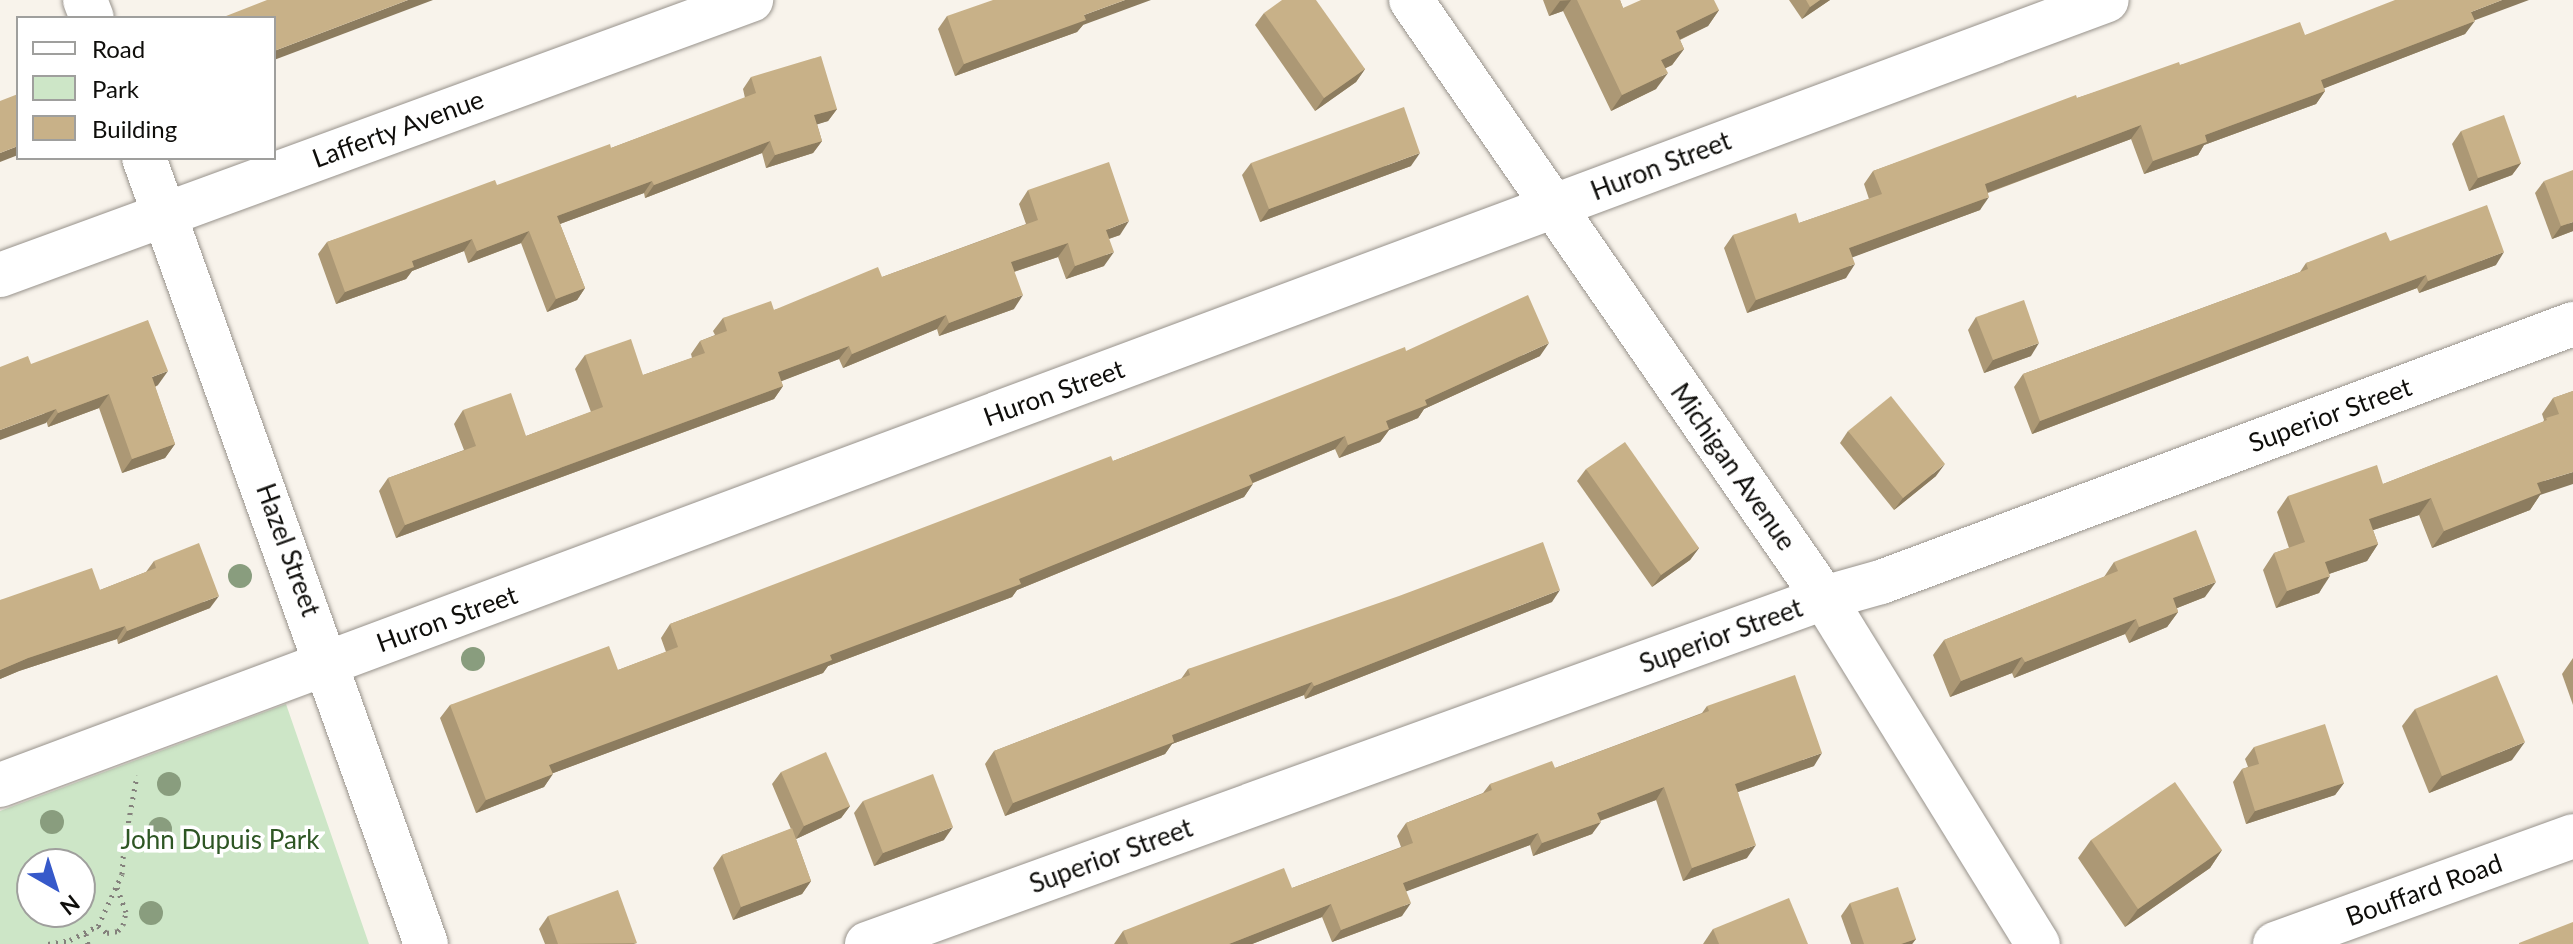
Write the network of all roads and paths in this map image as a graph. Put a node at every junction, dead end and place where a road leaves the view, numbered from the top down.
1 (751, 0) edge
2 (1411, 0) edge
3 (2107, 0) edge
4 (145, 160) edge
5 (1553, 207) junction
6 (165, 214) junction
7 (0, 275) edge
8 (2573, 324) edge
9 (1824, 598) junction
10 (328, 663) junction
11 (138, 734) junction
12 (0, 785) edge
13 (2573, 836) edge
14 (117, 886) junction
15 (98, 926) junction
16 (86, 934) junction
17 (48, 944) edge
18 (88, 944) edge
19 (426, 944) edge
20 (867, 944) edge
21 (2038, 944) edge
22 (2275, 944) edge

1 - 6 street, Lafferty Avenue
2 - 5 street, Michigan Avenue
3 - 5 street, Huron Street
4 - 6 street, Hazel Street
5 - 9 street, Michigan Avenue
5 - 10 street, Huron Street
6 - 7 street, Lafferty Avenue
6 - 10 street, Hazel Street
8 - 9 street, Superior Street
9 - 20 street, Superior Street
9 - 21 street, Michigan Avenue
10 - 11 street, Huron Street
10 - 19 street, Hazel Street
11 - 12 street, Huron Street
11 - 14 path
13 - 22 street, Bouffard Road
14 - 15 path
14 - 15 path
15 - 16 path
16 - 17 path
16 - 18 path

